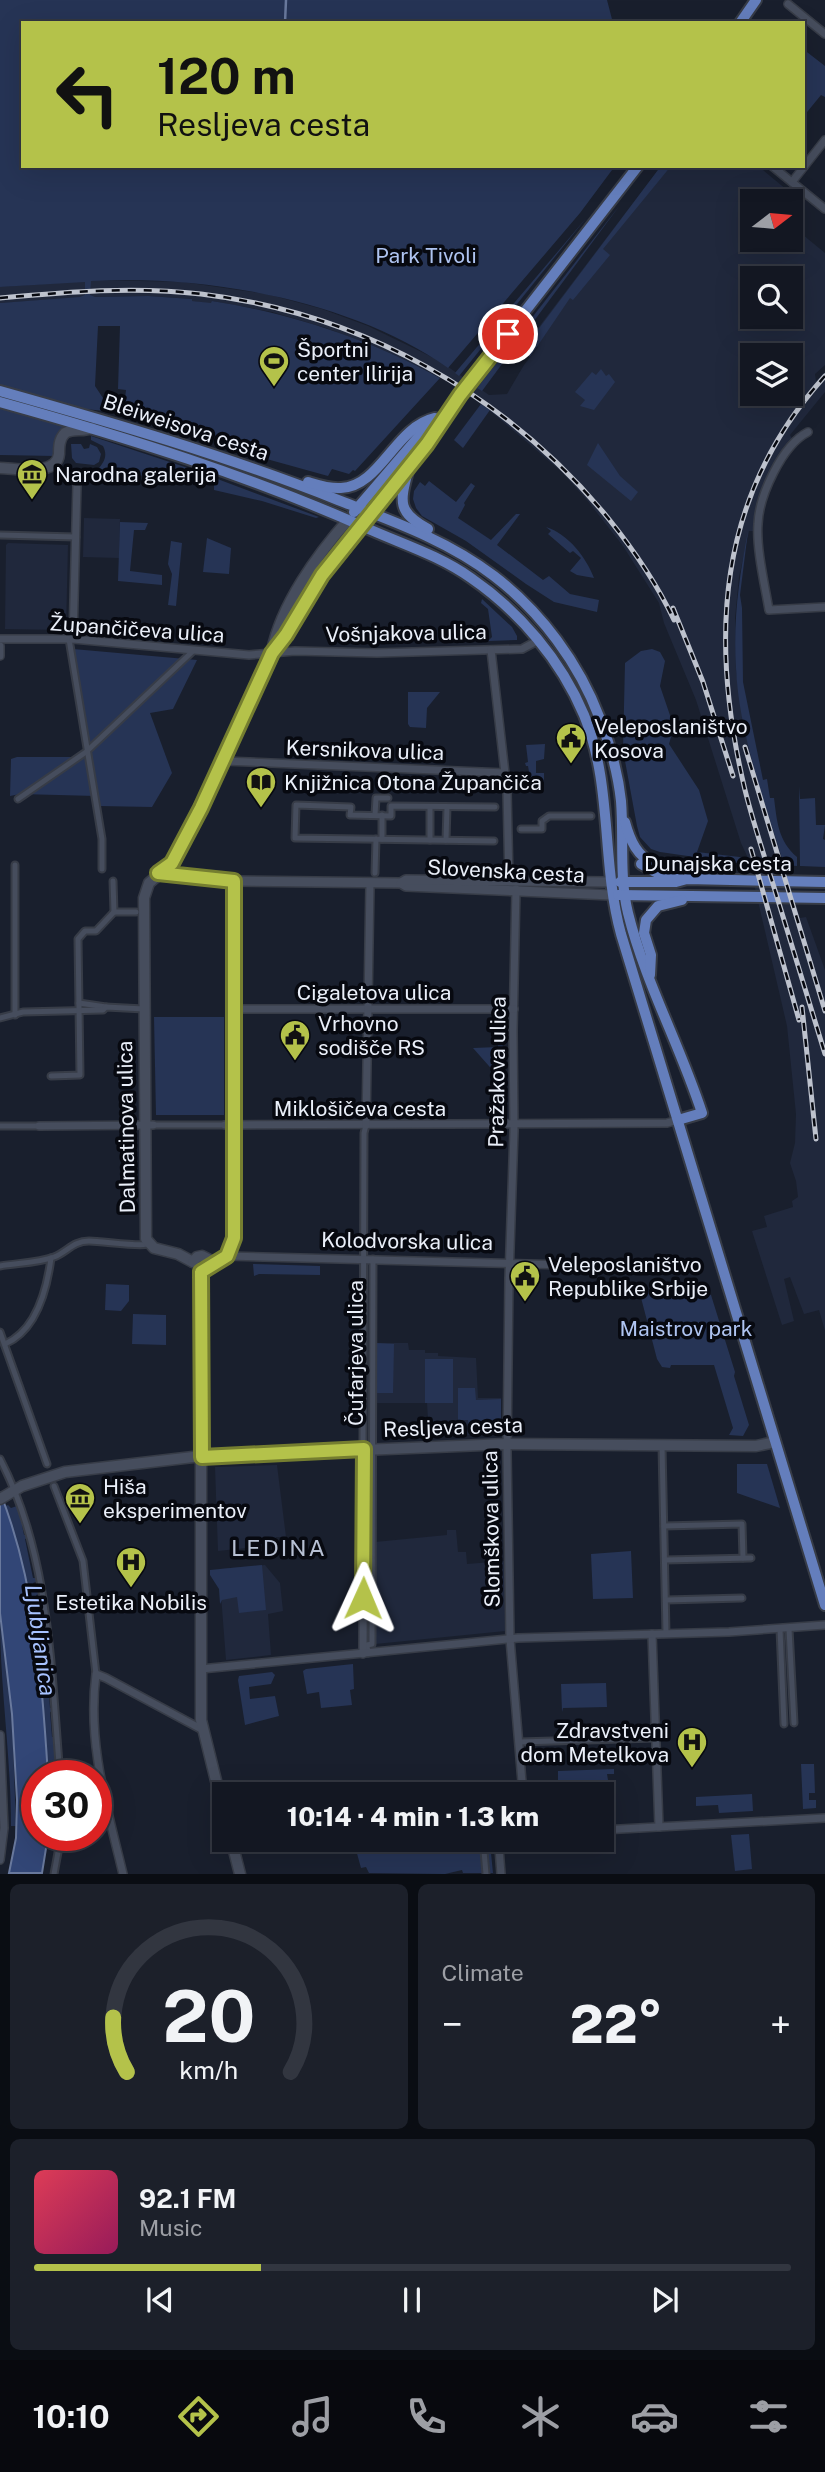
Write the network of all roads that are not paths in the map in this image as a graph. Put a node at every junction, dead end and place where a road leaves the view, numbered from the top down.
1 (756, 0) edge
2 (788, 4) dead end
3 (741, 21) edge
4 (825, 34) edge
5 (825, 140) edge
6 (805, 165) edge
7 (636, 168) edge
8 (774, 168) edge
9 (803, 168) edge
10 (792, 182) junction
11 (825, 209) edge
12 (0, 391) edge
13 (460, 395) junction
14 (0, 402) edge
15 (435, 418) junction
16 (86, 423) junction
17 (808, 432) dead end
18 (410, 466) junction
19 (0, 468) edge
20 (275, 476) junction
21 (80, 479) dead end
22 (358, 508) junction
23 (372, 513) junction
24 (348, 520) junction
25 (361, 525) junction
26 (0, 535) edge
27 (76, 537) junction
28 (438, 542) junction
29 (825, 607) edge
30 (0, 639) edge
31 (71, 639) junction
32 (537, 641) junction
33 (0, 646) edge
34 (491, 650) junction
35 (193, 651) junction
36 (272, 653) junction
37 (0, 656) edge
38 (86, 752) junction
39 (224, 761) junction
40 (505, 773) junction
41 (388, 799) dead end
42 (18, 800) dead end
43 (621, 803) junction
44 (430, 807) junction
45 (447, 807) junction
46 (495, 807) dead end
47 (379, 815) junction
48 (592, 816) dead end
49 (521, 829) dead end
50 (622, 835) junction
51 (379, 839) junction
52 (430, 840) junction
53 (446, 841) junction
54 (494, 841) dead end
55 (15, 865) dead end
56 (102, 869) dead end
57 (158, 873) junction
58 (375, 873) dead end
59 (681, 877) junction
60 (113, 881) dead end
61 (234, 881) junction
62 (610, 882) junction
63 (624, 882) junction
64 (825, 882) edge
65 (370, 883) junction
66 (514, 884) junction
67 (611, 895) junction
68 (625, 895) junction
69 (695, 896) junction
70 (825, 898) edge
71 (114, 912) junction
72 (136, 912) dead end
73 (650, 981) junction
74 (79, 1003) junction
75 (106, 1007) junction
76 (142, 1009) junction
77 (234, 1009) junction
78 (369, 1009) junction
79 (514, 1009) junction
80 (79, 1011) junction
81 (15, 1015) junction
82 (0, 1018) edge
83 (51, 1076) dead end
84 (678, 1120) junction
85 (149, 1125) junction
86 (230, 1125) junction
87 (366, 1125) junction
88 (514, 1125) junction
89 (0, 1126) edge
90 (39, 1126) joint
91 (148, 1244) junction
92 (227, 1256) junction
93 (51, 1258) junction
94 (364, 1259) junction
95 (373, 1259) junction
96 (193, 1262) junction
97 (510, 1263) junction
98 (0, 1266) edge
99 (606, 1266) dead end
100 (206, 1269) junction
101 (0, 1332) edge
102 (5, 1344) junction
103 (43, 1423) dead end
104 (34, 1426) junction
105 (775, 1442) junction
106 (508, 1444) junction
107 (367, 1446) junction
108 (662, 1446) junction
109 (202, 1457) junction
110 (0, 1459) edge
111 (47, 1464) dead end
112 (54, 1486) dead end
113 (8, 1494) edge
114 (664, 1526) junction
115 (743, 1558) junction
116 (751, 1558) dead end
117 (665, 1560) junction
118 (742, 1598) dead end
119 (666, 1600) junction
120 (825, 1605) edge
121 (825, 1625) edge
122 (780, 1629) junction
123 (789, 1629) junction
124 (666, 1633) junction
125 (652, 1634) junction
126 (510, 1639) junction
127 (365, 1654) junction
128 (201, 1669) junction
129 (96, 1674) junction
130 (794, 1723) dead end
131 (784, 1724) dead end
132 (203, 1730) junction
133 (0, 1735) edge
134 (655, 1738) junction
135 (519, 1742) junction
136 (58, 1760) edge
137 (216, 1782) edge
138 (522, 1782) edge
139 (825, 1818) edge
140 (659, 1827) junction
141 (614, 1829) edge
142 (58, 1851) edge
143 (234, 1852) edge
144 (483, 1852) edge
145 (501, 1852) edge
146 (0, 1860) edge
147 (54, 1874) edge
148 (124, 1874) edge
149 (240, 1874) edge
150 (486, 1874) edge
151 (501, 1874) edge

1 - 3 main road
2 - 4 street
5 - 6 street
7 - 13 main road
8 - 10 street
9 - 10 street
10 - 11 street
12 - 16 main road, Bleiweisova cesta
13 - 15 main road
13 - 18 main road
14 - 16 main road, Bleiweisova cesta
15 - 20 main road
15 - 22 main road
16 - 19 main road
16 - 20 main road, Bleiweisova cesta
16 - 24 main road, Bleiweisova cesta
17 - 29 street
18 - 23 main road
18 - 28 main road
20 - 22 main road, Bleiweisova cesta
21 - 27 street
22 - 23 main road, Bleiweisova cesta
22 - 24 main road
23 - 25 main road
23 - 28 main road, Bleiweisova cesta
24 - 25 main road, Bleiweisova cesta
24 - 36 main road
25 - 32 main road, Bleiweisova cesta
25 - 36 main road
26 - 27 street
27 - 31 street
28 - 43 main road
30 - 31 street, Župančičeva ulica
31 - 35 street, Župančičeva ulica
31 - 38 street
32 - 34 street, Vošnjakova ulica
32 - 62 main road, Bleiweisova cesta
33 - 37 street
34 - 36 street, Vošnjakova ulica
34 - 40 street, Pražakova ulica
35 - 36 street, Župančičeva ulica
35 - 38 street
36 - 39 main road, Dalmatinova ulica
38 - 42 street
38 - 56 street
39 - 40 street, Kersnikova ulica
39 - 57 main road, Dalmatinova ulica
40 - 66 street, Pražakova ulica
41 - 47 street
43 - 50 main road
43 - 59 main road
44 - 45 street
44 - 47 street
44 - 52 street
45 - 46 street
45 - 53 street
47 - 51 street
47 - 51 street
48 - 49 street
50 - 59 main road
50 - 63 main road
51 - 52 street
51 - 58 street
52 - 53 street
53 - 54 street
55 - 81 street
57 - 61 main road, Slovenska cesta
57 - 76 main road, Dalmatinova ulica
59 - 63 main road, Dunajska cesta
59 - 64 main road, Dunajska cesta
60 - 71 street
61 - 65 street, Slovenska cesta
61 - 77 main road
62 - 63 main road, Dunajska cesta
62 - 66 street, Slovenska cesta
62 - 67 main road, Bleiweisova cesta
63 - 68 main road
65 - 66 street, Slovenska cesta
65 - 78 street
66 - 67 street, Slovenska cesta
66 - 79 street, Pražakova ulica
67 - 68 main road, Dunajska cesta
67 - 84 main road, Bleiweisova cesta
68 - 69 main road, Dunajska cesta
68 - 73 main road
69 - 70 main road, Dunajska cesta
69 - 73 main road
71 - 72 street
71 - 74 street
73 - 84 main road
74 - 75 street
74 - 80 street
75 - 76 street
75 - 80 street
76 - 85 main road, Dalmatinova ulica
77 - 78 street, Cigaletova ulica
77 - 86 main road
78 - 79 street, Cigaletova ulica
78 - 87 street
79 - 88 street, Pražakova ulica
80 - 81 street
80 - 83 street
81 - 82 street
84 - 88 street, Miklošičeva cesta
84 - 105 main road, Bleiweisova cesta
85 - 86 street, Miklošičeva cesta
85 - 90 street, Miklošičeva cesta
85 - 91 main road, Dalmatinova ulica
86 - 87 street, Miklošičeva cesta
86 - 92 main road
87 - 88 street, Miklošičeva cesta
87 - 94 street, Čufarjeva ulica
88 - 97 street, Pražakova ulica
89 - 90 street, Miklošičeva cesta
91 - 93 street
91 - 96 main road
92 - 94 street, Kolodvorska ulica
92 - 100 main road, Kolodvorska ulica
93 - 98 street
93 - 102 street
94 - 95 street, Kolodvorska ulica
94 - 107 street, Čufarjeva ulica
95 - 97 street, Kolodvorska ulica
95 - 107 street, Čufarjeva ulica
96 - 100 main road
96 - 100 main road
97 - 99 street, Kolodvorska ulica
97 - 106 street, Slomškova ulica
100 - 109 main road
101 - 102 street
102 - 104 street
103 - 104 street
104 - 111 street
105 - 108 main road, Resljeva cesta
105 - 120 main road, Bleiweisova cesta
106 - 107 main road, Resljeva cesta
106 - 108 main road, Resljeva cesta
106 - 126 street, Slomškova ulica
107 - 109 main road, Resljeva cesta
107 - 127 street, Čufarjeva ulica
108 - 114 street
109 - 113 main road, Resljeva cesta
109 - 128 main road
110 - 113 street
112 - 129 street
113 - 136 street
114 - 115 street
114 - 117 street
115 - 116 street
115 - 117 street
117 - 119 street
118 - 119 street
119 - 124 street
121 - 123 street
122 - 123 street
122 - 124 street
122 - 131 street
123 - 130 street
124 - 125 street
125 - 126 street
125 - 134 street
126 - 127 street
126 - 135 street, Slomškova ulica
127 - 128 street
128 - 132 main road
129 - 132 street
129 - 148 street
132 - 137 main road
133 - 146 street
134 - 135 street
134 - 140 street
135 - 138 street, Slomškova ulica
139 - 140 street
140 - 141 street
142 - 147 street
143 - 149 main road
144 - 150 street
145 - 151 street

